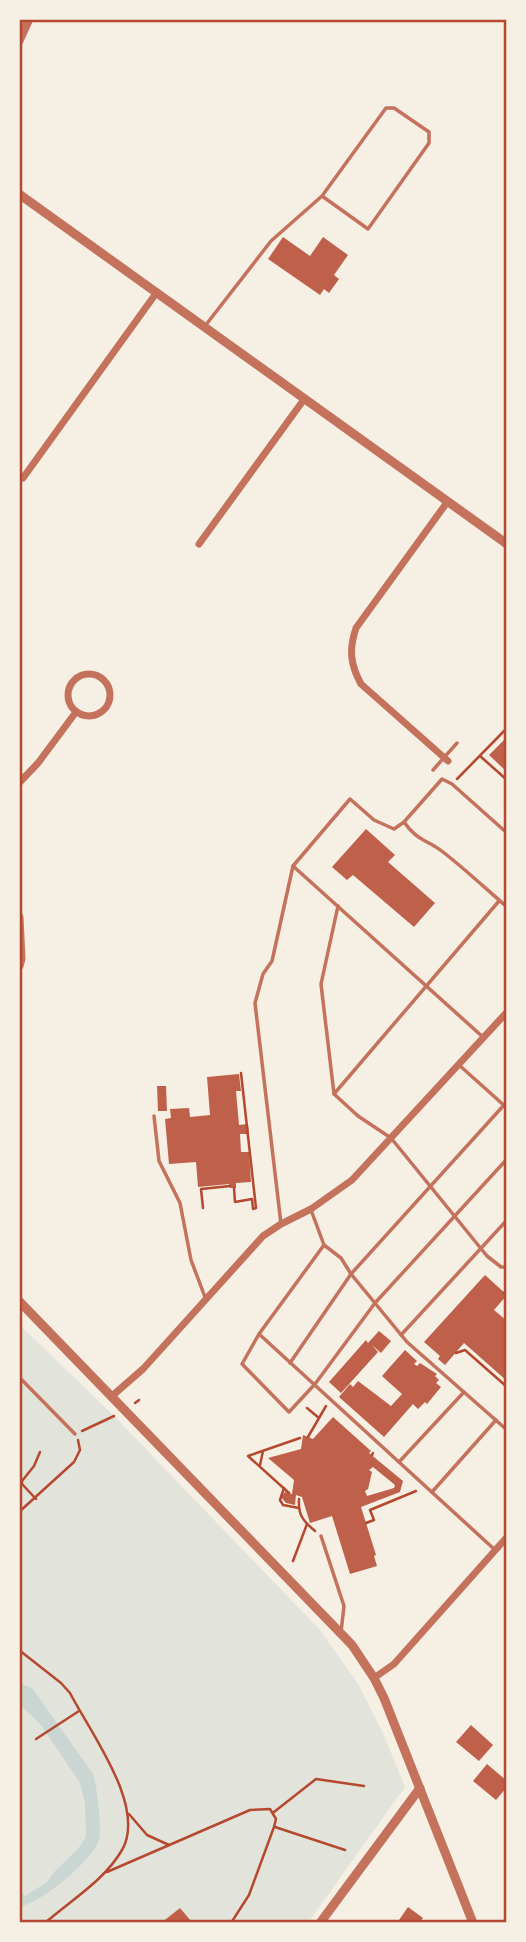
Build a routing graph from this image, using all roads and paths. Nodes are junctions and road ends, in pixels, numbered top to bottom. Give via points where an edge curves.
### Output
1 (29, 19) edge
2 (19, 41) edge
3 (19, 194) edge
4 (322, 196) junction
5 (157, 292) junction
6 (205, 326) junction
7 (304, 398) junction
8 (23, 478) dead end
9 (448, 501) junction
10 (199, 544) dead end
11 (507, 544) edge
12 (76, 712) junction
13 (507, 727) edge
14 (457, 743) dead end
15 (480, 757) junction
16 (446, 759) junction
17 (433, 770) dead end
18 (507, 780) edge
19 (19, 783) edge
20 (452, 784) junction
21 (507, 820) edge
22 (404, 822) junction
23 (501, 827) junction
24 (507, 833) edge
25 (293, 866) junction
26 (499, 901) junction
27 (338, 906) junction
28 (507, 907) edge
29 (19, 917) edge
30 (19, 966) edge
31 (426, 986) junction
32 (507, 1012) edge
33 (484, 1038) junction
34 (458, 1065) junction
35 (241, 1073) dead end
36 (334, 1094) junction
37 (505, 1106) edge
38 (154, 1116) dead end
39 (391, 1138) junction
40 (507, 1158) edge
41 (429, 1185) junction
42 (203, 1208) dead end
43 (311, 1209) junction
44 (454, 1216) junction
45 (507, 1220) edge
46 (281, 1224) junction
47 (324, 1245) junction
48 (481, 1249) junction
49 (507, 1267) edge
50 (351, 1274) junction
51 (206, 1299) junction
52 (19, 1301) edge
53 (375, 1303) junction
54 (259, 1334) junction
55 (401, 1335) junction
56 (456, 1353) dead end
57 (290, 1363) junction
58 (19, 1377) edge
59 (315, 1384) junction
60 (506, 1385) edge
61 (464, 1392) junction
62 (111, 1396) junction
63 (326, 1406) dead end
64 (307, 1408) dead end
65 (114, 1416) dead end
66 (319, 1418) junction
67 (496, 1420) junction
68 (507, 1430) edge
69 (75, 1434) junction
70 (308, 1437) dead end
71 (300, 1438) dead end
72 (263, 1451) junction
73 (40, 1452) dead end
74 (400, 1462) junction
75 (260, 1466) junction
76 (284, 1488) junction
77 (416, 1491) dead end
78 (432, 1492) junction
79 (289, 1493) dead end
80 (36, 1499) junction
81 (299, 1499) dead end
82 (299, 1508) junction
83 (19, 1512) edge
84 (366, 1523) dead end
85 (307, 1524) junction
86 (321, 1536) joint
87 (507, 1537) edge
88 (495, 1550) junction
89 (293, 1561) dead end
90 (341, 1634) junction
91 (19, 1650) edge
92 (374, 1678) junction
93 (79, 1711) junction
94 (36, 1739) dead end
95 (364, 1786) dead end
96 (420, 1788) junction
97 (274, 1812) junction
98 (129, 1814) junction
99 (274, 1827) junction
100 (169, 1845) junction
101 (345, 1850) dead end
102 (104, 1874) junction
103 (45, 1923) edge
104 (231, 1923) edge
105 (320, 1923) edge
106 (473, 1923) edge

1 - 2 street
3 - 5 street
4 - 4 lane via 386,108 394,108 429,132 429,143 368,229
4 - 6 lane via 271,242
5 - 6 street
5 - 8 street
6 - 7 street
7 - 9 street
7 - 10 street
9 - 11 street
9 - 16 street via 356,628 350,650 361,684
12 - 12 street via 90,716 103,711 110,691 102,678 83,674 72,681 68,701
12 - 19 street
13 - 15 path
14 - 16 lane
15 - 18 path
15 - 20 path
16 - 17 lane
20 - 22 lane via 442,779
20 - 23 lane
21 - 23 lane
22 - 25 lane via 394,829 384,826 350,799
22 - 26 lane
23 - 24 lane
25 - 27 lane
25 - 46 lane via 272,961 262,974 255,1003
26 - 28 lane
26 - 31 lane
27 - 31 lane
27 - 36 lane via 321,984
29 - 30 street
31 - 33 lane
31 - 36 lane
32 - 33 street
33 - 34 street
34 - 37 lane
34 - 39 street
35 - 42 path via 256,1208 252,1199 235,1202 232,1187 201,1189
36 - 39 lane
37 - 41 lane
38 - 51 lane via 159,1161 180,1203 191,1260
39 - 41 lane
39 - 43 street via 352,1180
40 - 44 lane
41 - 44 lane
41 - 50 lane
43 - 46 street
43 - 47 lane
44 - 48 lane
44 - 53 lane
45 - 48 lane
46 - 51 street via 263,1236
47 - 50 lane via 341,1258
47 - 54 lane
48 - 49 lane
48 - 55 lane
50 - 53 lane
50 - 57 lane
51 - 62 street via 143,1369
52 - 62 street
53 - 55 lane
53 - 59 lane
54 - 57 lane
54 - 59 lane via 242,1364 289,1412
55 - 61 lane
56 - 60 path via 465,1350 476,1357
57 - 59 lane
58 - 69 lane
59 - 74 lane
61 - 67 lane
61 - 74 lane
62 - 90 street
63 - 66 path
64 - 66 path
65 - 69 path
66 - 70 path
67 - 68 lane
67 - 78 lane
69 - 80 path via 79,1454
71 - 72 path
72 - 75 path
72 - 75 path via 248,1456
73 - 80 path via 22,1481
74 - 78 lane
75 - 76 path
76 - 79 path
76 - 82 path via 280,1500
77 - 84 path via 370,1510 374,1520
78 - 88 lane
80 - 83 path
81 - 82 path
82 - 85 path
85 - 86 path
85 - 89 path
86 - 90 lane via 344,1606
87 - 88 street
88 - 92 street via 394,1664
90 - 92 street
91 - 93 path via 61,1683
92 - 96 street
93 - 94 path
93 - 98 path via 117,1778
95 - 97 path via 316,1779
96 - 105 street
96 - 106 street
97 - 99 path
97 - 100 path via 250,1810
98 - 100 path via 147,1835
98 - 102 path via 123,1849
99 - 101 path
99 - 104 path via 249,1895
100 - 102 path
102 - 103 path

